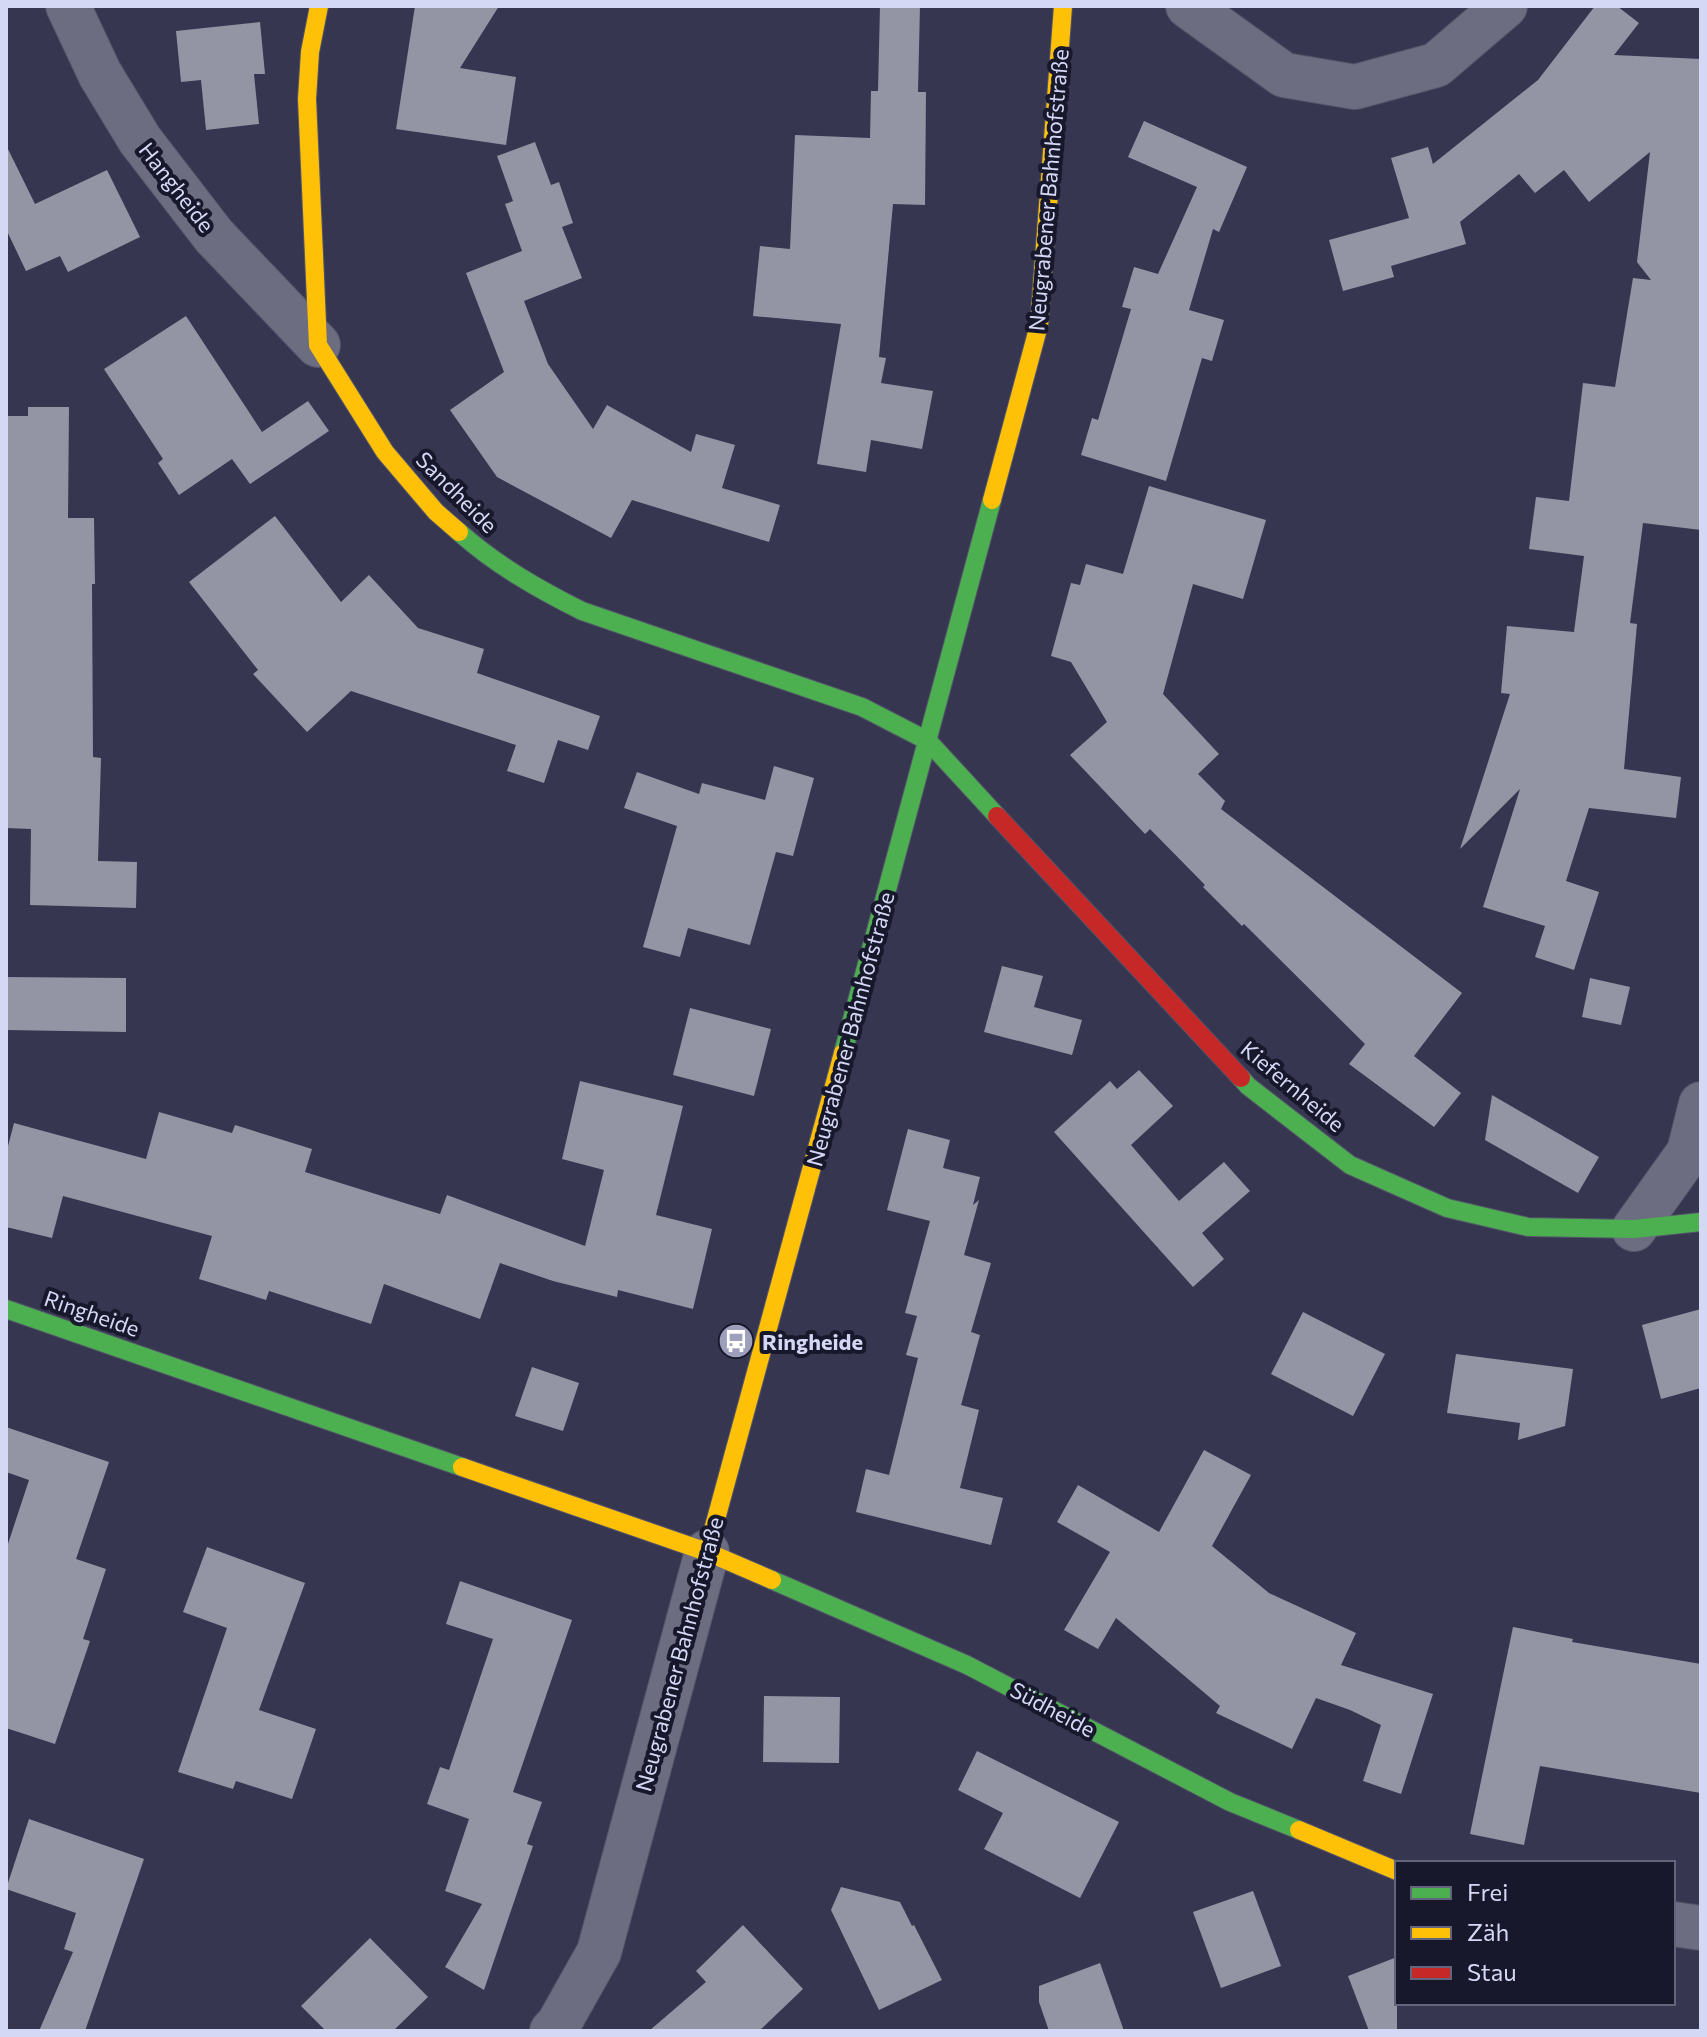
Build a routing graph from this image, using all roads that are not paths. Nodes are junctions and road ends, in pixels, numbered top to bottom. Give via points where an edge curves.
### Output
1 (68, 6) edge
2 (319, 6) edge
3 (1063, 6) edge
4 (1188, 6) edge
5 (1505, 6) edge
6 (318, 345) junction
7 (928, 741) junction
8 (1701, 1104) edge
9 (1701, 1222) edge
10 (1634, 1229) junction
11 (6, 1309) edge
12 (707, 1552) junction
13 (1395, 1870) edge
14 (1675, 1924) edge
15 (1701, 1928) edge
16 (552, 2031) edge

1 - 6 street, Hangheide via 140,140 214,236
2 - 6 street, Sandheide via 307,99
3 - 7 street, Neugrabener Bahnhofstraße via 1039,325
4 - 5 street via 1284,75 1355,87 1436,65
6 - 7 street, Sandheide via 411,484 436,512 507,570 582,611 862,707
7 - 10 street, Kiefernheide via 1248,1086 1350,1165 1447,1208 1528,1227
7 - 12 street, Neugrabener Bahnhofstraße
8 - 10 street via 1689,1152
9 - 10 street, Kiefernheide
11 - 12 street, Ringheide
12 - 13 street, Südheide via 967,1665 1230,1802
12 - 16 street, Neugrabener Bahnhofstraße via 599,1952
14 - 15 street

